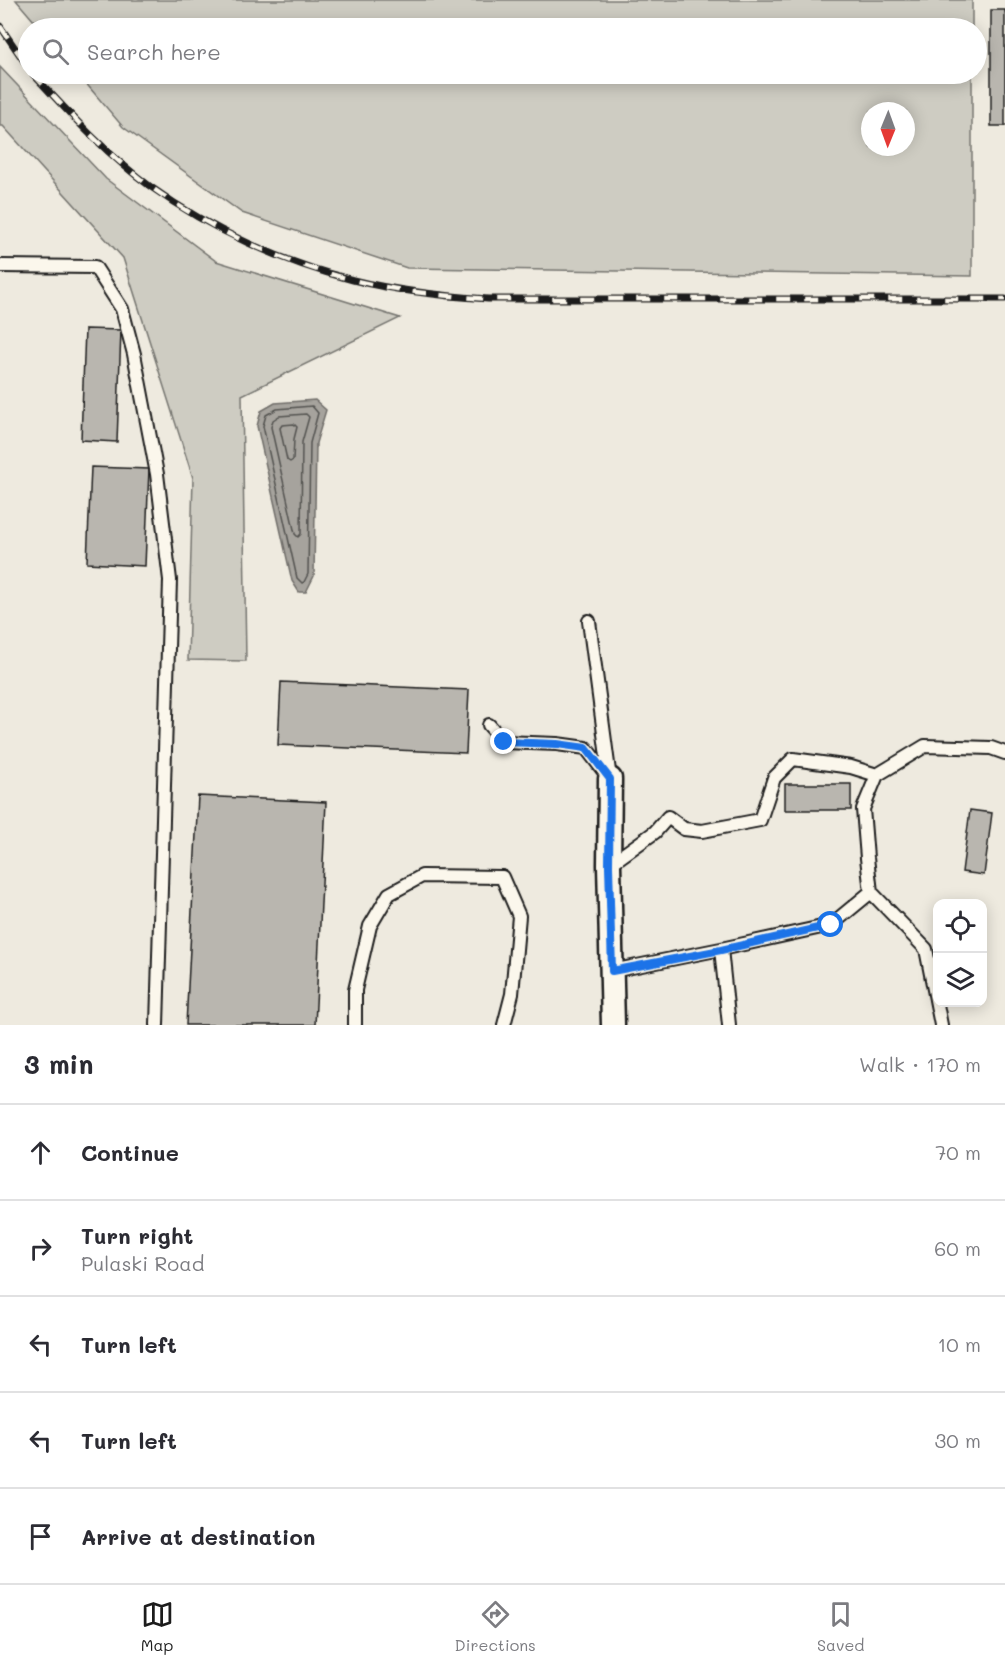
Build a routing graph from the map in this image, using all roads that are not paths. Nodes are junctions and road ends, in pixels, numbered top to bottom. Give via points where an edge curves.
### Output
1 (0, 266) edge
2 (589, 621) dead end
3 (489, 725) dead end
4 (1005, 753) edge
5 (876, 775) junction
6 (610, 779) junction
7 (609, 866) junction
8 (871, 892) junction
9 (721, 950) junction
10 (612, 971) junction
11 (157, 1025) edge
12 (355, 1025) edge
13 (504, 1025) edge
14 (613, 1025) edge
15 (729, 1025) edge
16 (941, 1025) edge

1 - 11 lane via 95,267 122,309 134,354 157,474 170,580
2 - 6 lane
3 - 6 lane via 504,742 586,748
4 - 5 lane via 991,748 925,746
5 - 7 lane via 851,766 793,759 774,778 760,820 702,831 684,829 668,817 655,832
5 - 8 lane via 863,809
6 - 7 street
7 - 10 street
8 - 9 lane via 831,925
8 - 16 lane via 926,949
9 - 10 lane
9 - 15 lane
10 - 14 street
12 - 13 lane via 355,990 370,926 389,894 422,876 502,877 519,916 512,994

